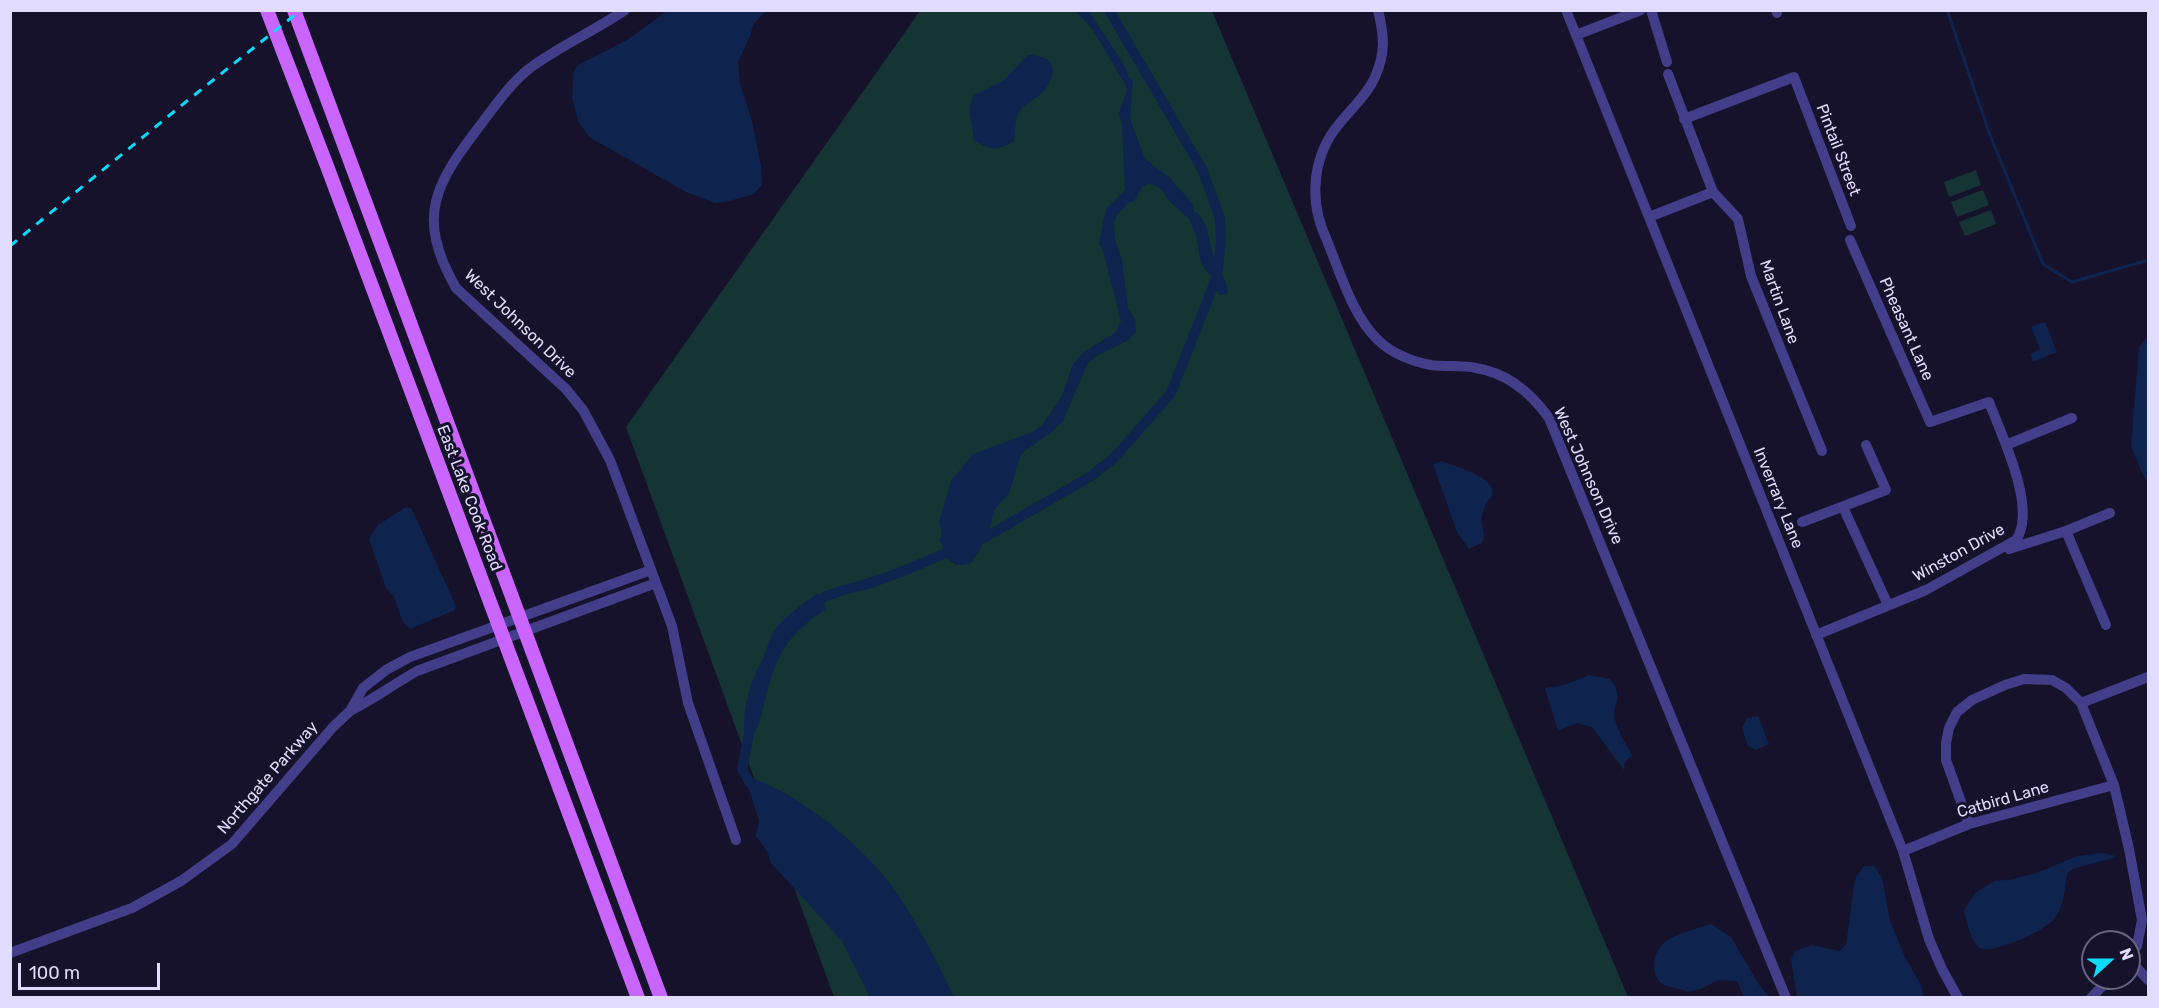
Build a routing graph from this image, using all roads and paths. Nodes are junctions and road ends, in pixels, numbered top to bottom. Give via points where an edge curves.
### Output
1 (267, 10) edge
2 (294, 10) edge
3 (625, 10) edge
4 (1378, 10) edge
5 (1566, 10) edge
6 (1641, 10) edge
7 (1651, 10) edge
8 (1576, 35) junction
9 (1666, 62) dead end
10 (1668, 74) dead end
11 (1684, 118) junction
12 (1713, 192) junction
13 (1649, 217) junction
14 (1851, 226) dead end
15 (1850, 240) dead end
16 (1989, 402) joint
17 (2072, 418) dead end
18 (1866, 445) dead end
19 (2006, 445) junction
20 (1822, 451) dead end
21 (1843, 507) junction
22 (2110, 513) dead end
23 (1802, 522) dead end
24 (2066, 531) junction
25 (1988, 555) junction
26 (651, 570) junction
27 (656, 583) junction
28 (1888, 605) junction
29 (520, 616) junction
30 (499, 624) junction
31 (2106, 625) dead end
32 (525, 632) junction
33 (1816, 634) junction
34 (505, 639) junction
35 (2148, 677) edge
36 (2081, 703) junction
37 (350, 711) junction
38 (2114, 785) junction
39 (1969, 824) junction
40 (736, 840) dead end
41 (1903, 851) junction
42 (2145, 919) edge
43 (10, 953) edge
44 (638, 998) edge
45 (661, 998) edge
46 (1786, 998) edge
47 (1958, 998) edge

1 - 30 main road, East Lake Cook Road
2 - 29 main road, East Lake Cook Road
3 - 26 street, West Johnson Drive via 552,53 513,82 444,178 436,198 434,224 437,247 456,288 566,389 583,410 610,460
4 - 46 street, West Johnson Drive via 1384,37 1376,75 1337,126 1320,157 1314,197 1325,235 1357,312 1379,341 1402,356 1430,365 1490,371 1517,384 1549,418
5 - 8 street, Inverrary Lane
6 - 8 street
7 - 9 street
8 - 13 street, Inverrary Lane
10 - 11 street, Martin Lane
11 - 12 street, Martin Lane
11 - 14 street, Pintail Street via 1794,77
12 - 13 street
12 - 20 street, Martin Lane via 1738,219 1752,276
13 - 33 street, Inverrary Lane
15 - 16 street, Pheasant Lane via 1930,422
16 - 19 street, Winston Drive
17 - 19 street
18 - 21 street via 1886,490
19 - 25 street, Winston Drive via 2016,472 2023,520 2021,533 2016,540
21 - 23 street
21 - 28 street
22 - 24 street
24 - 25 street
24 - 31 street
25 - 28 street, Winston Drive via 1926,590
26 - 27 street, West Johnson Drive
26 - 29 street, Northgate Parkway
27 - 32 street, Northgate Parkway
27 - 40 street, West Johnson Drive via 672,626 688,703
28 - 33 street, Winston Drive
29 - 30 street, Northgate Parkway
29 - 32 main road, East Lake Cook Road
30 - 34 main road, East Lake Cook Road
30 - 37 street, Northgate Parkway via 386,670 363,688
32 - 34 street, Northgate Parkway
32 - 45 main road, East Lake Cook Road
33 - 41 street, Inverrary Lane
34 - 37 street, Northgate Parkway via 417,671
34 - 44 main road, East Lake Cook Road
35 - 36 street
36 - 38 street
36 - 39 street via 2066,687 2052,680 2024,679 1972,700 1957,712 1949,728 1946,760
37 - 43 street, Northgate Parkway via 232,844 181,881 132,908
38 - 39 street, Catbird Lane
38 - 42 street
39 - 41 street, Catbird Lane
41 - 47 street, Inverrary Lane via 1929,939

